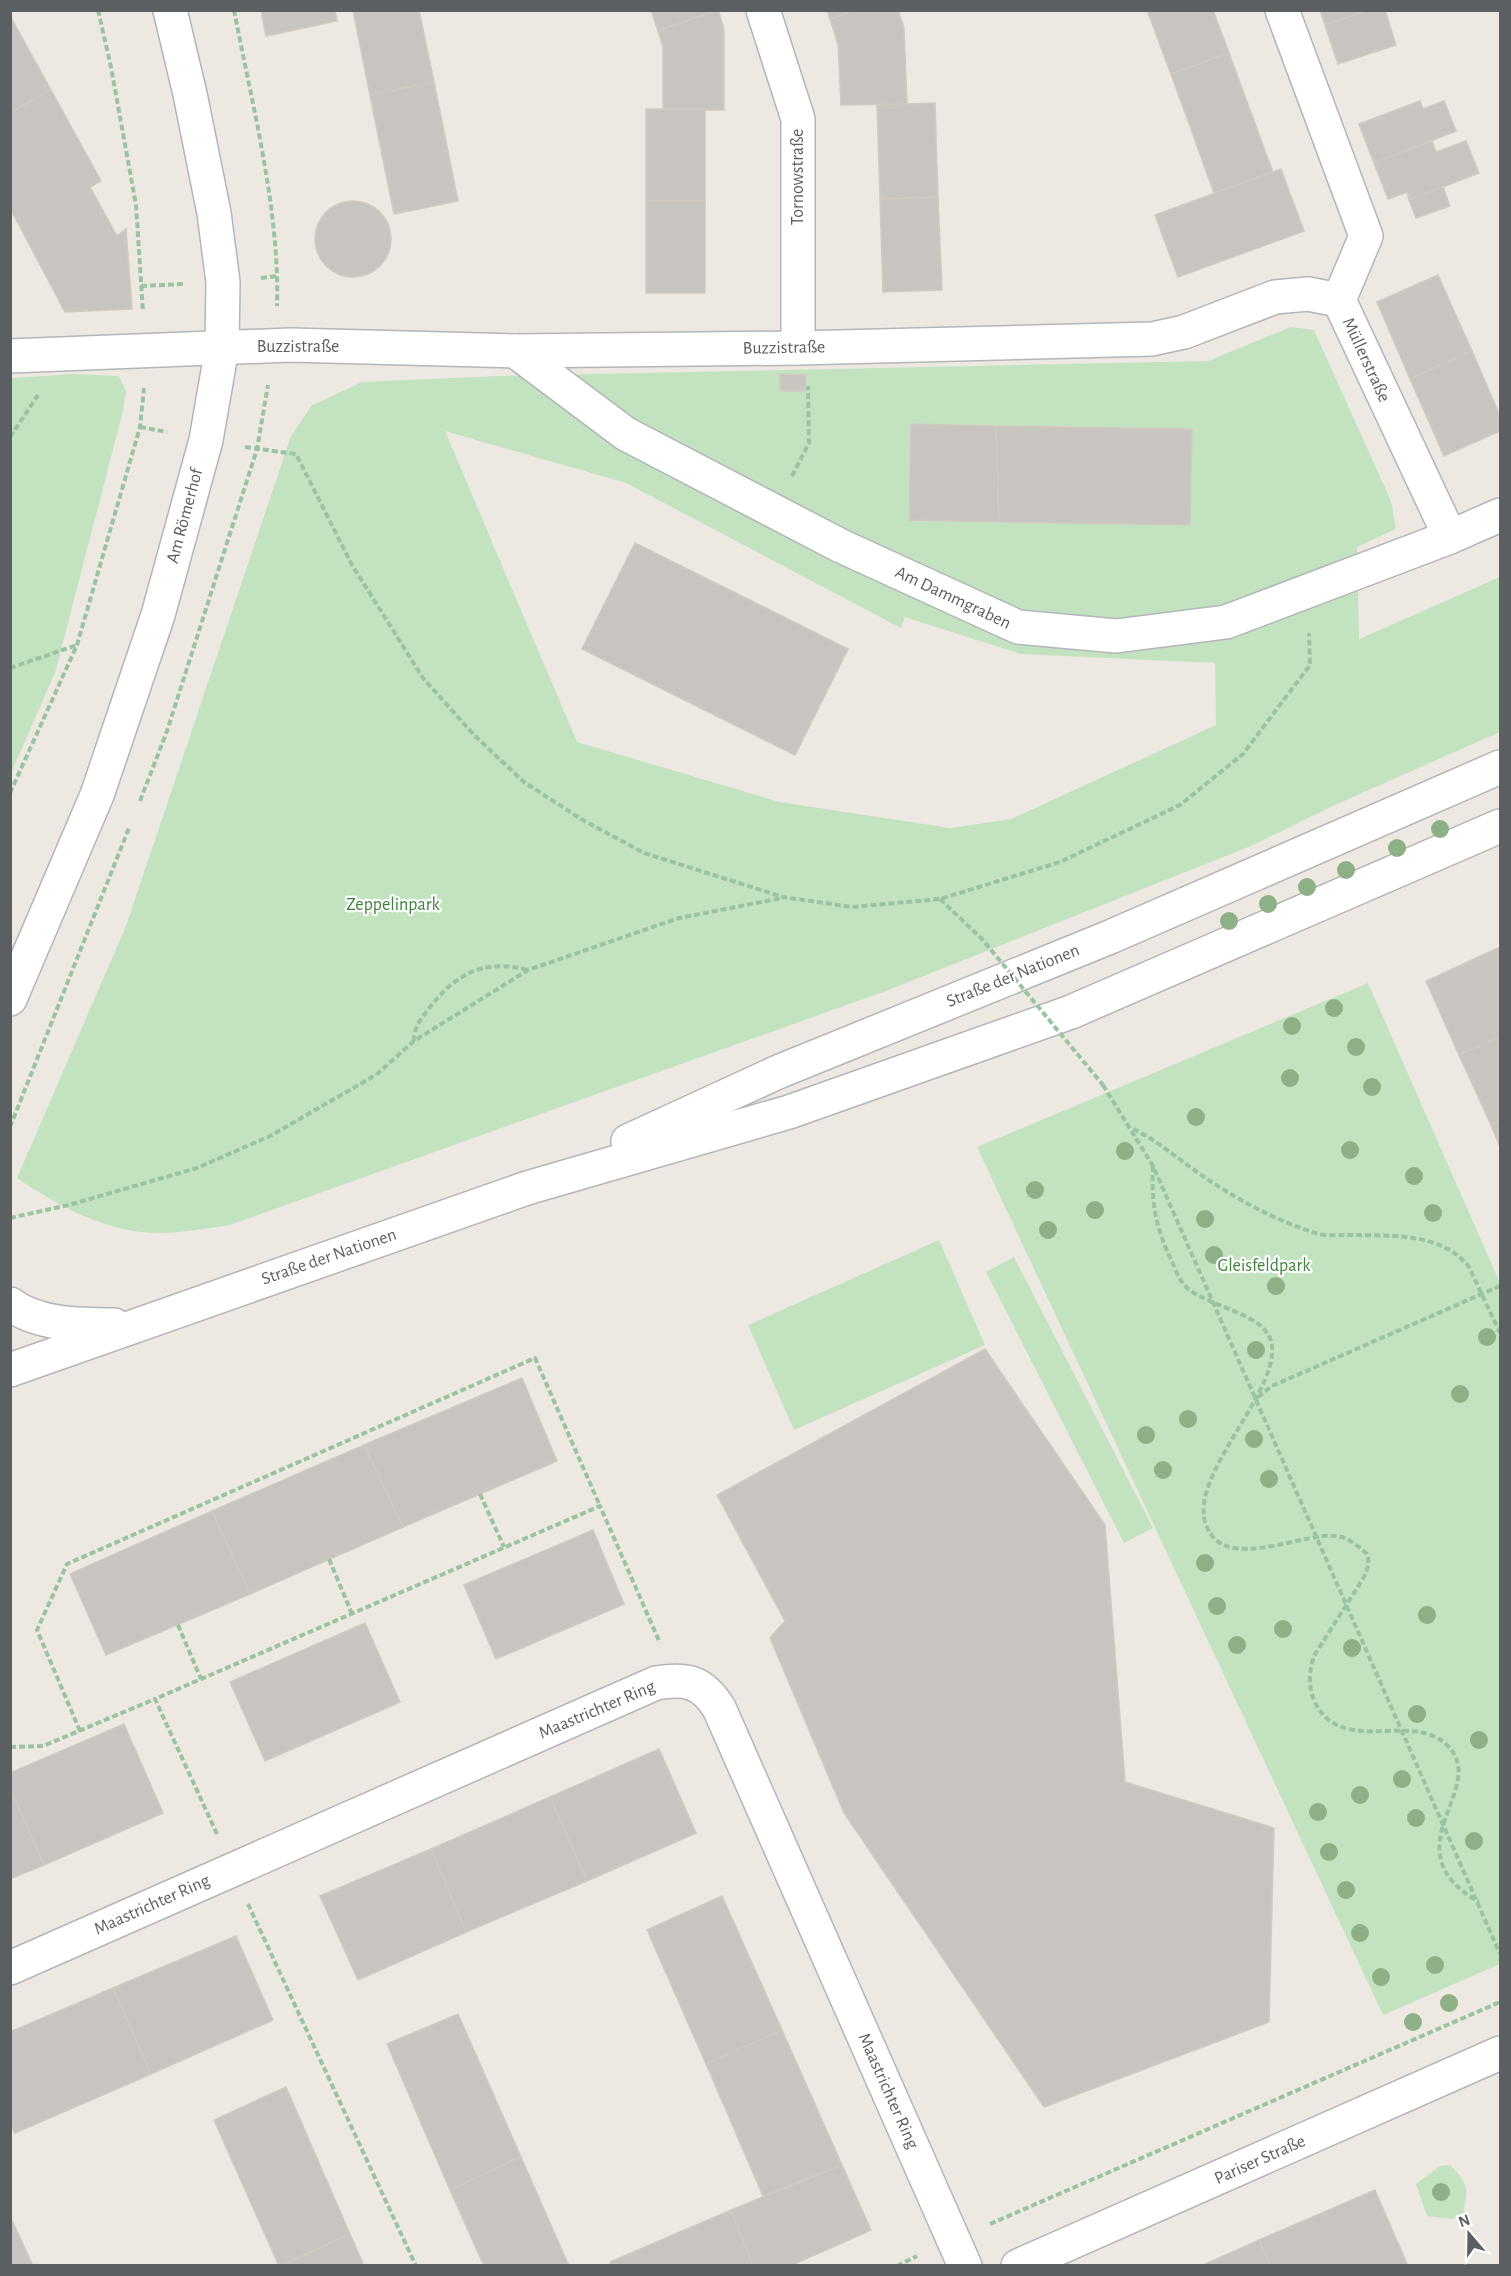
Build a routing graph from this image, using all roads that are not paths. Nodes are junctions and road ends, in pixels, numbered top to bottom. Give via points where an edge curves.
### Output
1 (170, 10) edge
2 (764, 10) edge
3 (1282, 10) edge
4 (1339, 300) junction
5 (222, 348) junction
6 (803, 348) junction
7 (515, 351) junction
8 (10, 356) edge
9 (1500, 515) edge
10 (1450, 537) junction
11 (1500, 767) edge
12 (1500, 826) edge
13 (10, 999) edge
14 (527, 1188) junction
15 (10, 1304) edge
16 (131, 1325) junction
17 (10, 1370) edge
18 (10, 1968) edge
19 (1500, 2053) edge
20 (959, 2253) edge
21 (1018, 2265) edge

1 - 5 street, Am Römerhof via 214,213 222,282
2 - 6 street, Tornowstraße via 798,119
3 - 4 street, Müllerstraße via 1366,236
4 - 6 street, Buzzistraße via 1308,294 1275,297 1184,332 1152,339
4 - 10 street, Müllerstraße
5 - 7 street, Buzzistraße via 290,345
5 - 8 street, Buzzistraße
5 - 13 street, Am Römerhof via 206,440 158,615 97,795
6 - 7 street, Buzzistraße
7 - 10 street, Am Dammgraben via 626,434 841,546 1018,627 1116,636 1226,622
9 - 10 street, Am Dammgraben
11 - 14 street, Straße der Nationen via 1110,937 778,1072
12 - 14 street, Straße der Nationen via 1071,1012 789,1112
14 - 16 street, Straße der Nationen
15 - 16 street, Straße der Nationen via 75,1325
16 - 17 street, Straße der Nationen
18 - 20 street, Maastrichter Ring via 656,1683 676,1679 695,1684 709,1693 719,1708
19 - 21 street, Pariser Straße

